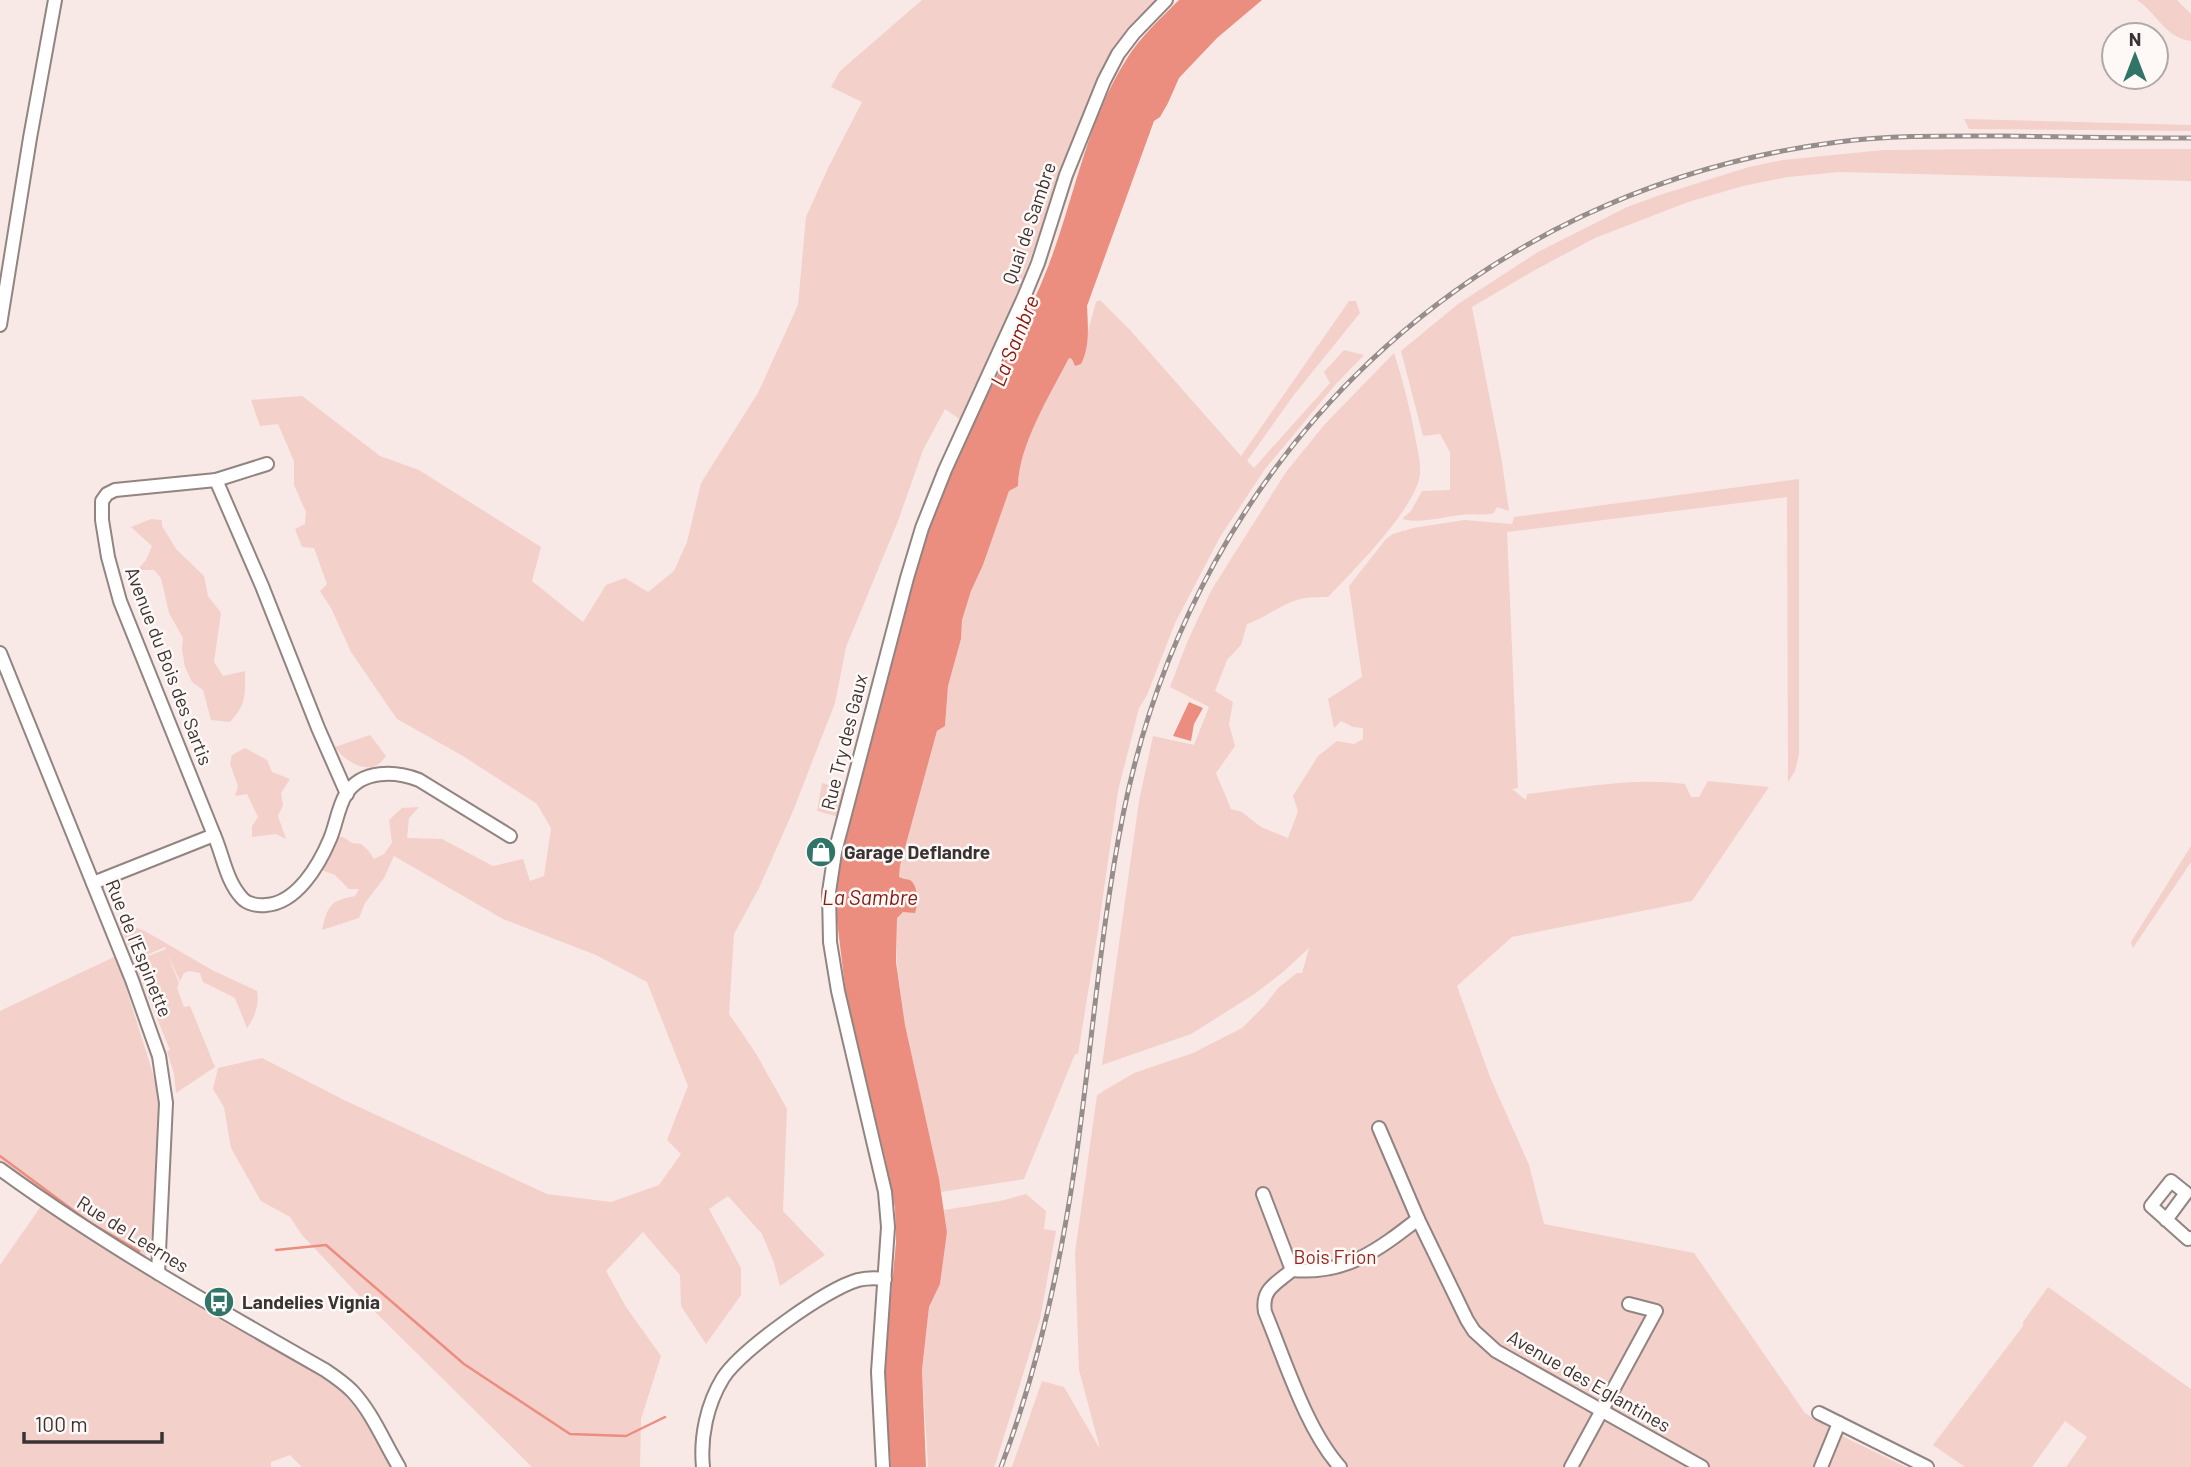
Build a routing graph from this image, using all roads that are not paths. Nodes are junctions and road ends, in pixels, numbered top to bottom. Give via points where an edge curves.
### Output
1 (55, 0) edge
2 (1166, 0) edge
3 (0, 325) edge
4 (267, 464) dead end
5 (945, 470) joint
6 (216, 480) junction
7 (0, 653) edge
8 (346, 794) junction
9 (214, 835) junction
10 (510, 836) dead end
11 (93, 883) junction
12 (1379, 1128) dead end
13 (0, 1169) edge
14 (1263, 1194) dead end
15 (1418, 1219) junction
16 (2166, 1220) junction
17 (2191, 1238) edge
18 (1292, 1270) junction
19 (158, 1273) junction
20 (885, 1279) junction
21 (1629, 1304) dead end
22 (1602, 1411) junction
23 (1819, 1413) dead end
24 (1839, 1423) junction
25 (399, 1467) edge
26 (703, 1467) edge
27 (883, 1467) edge
28 (1340, 1467) edge
29 (1571, 1467) edge
30 (1702, 1467) edge
31 (1821, 1467) edge
32 (1927, 1467) edge

1 - 3 street
2 - 5 street, Quai de Sambre via 1134,33 1104,81 1029,286
4 - 6 street, Avenue du Bois des Sartis
5 - 20 street, Rue Try des Gaux via 900,605 835,852 829,892 838,990 885,1192
6 - 8 street
6 - 9 street, Avenue du Bois des Sartis via 114,490 102,501 103,531 120,601
7 - 11 street, Rue de l'Espinette
8 - 9 street, Avenue du Bois des Sartis via 317,863 282,902 258,906 243,900 233,887
8 - 10 street via 364,779 385,772 406,775
9 - 11 street
11 - 19 street, Rue de l'Espinette via 151,1031 163,1075 165,1147
12 - 15 street, Avenue des Eglantines
13 - 19 street, Rue de Leernes
14 - 18 street
15 - 18 street via 1355,1262 1326,1270
15 - 22 street, Avenue des Eglantines via 1467,1320 1484,1342
16 - 16 street via 2151,1206 2171,1181 2186,1193
16 - 17 street
18 - 28 street via 1266,1292 1265,1312 1308,1416
19 - 25 street, Rue de Leernes via 342,1382 371,1418
20 - 26 street via 857,1280 833,1292 745,1352 724,1377 711,1403 702,1440
20 - 27 street, Rue Try des Gaux via 878,1372
21 - 22 street via 1656,1311
22 - 29 street
22 - 30 street, Avenue des Eglantines
23 - 24 street
24 - 31 street
24 - 32 street

